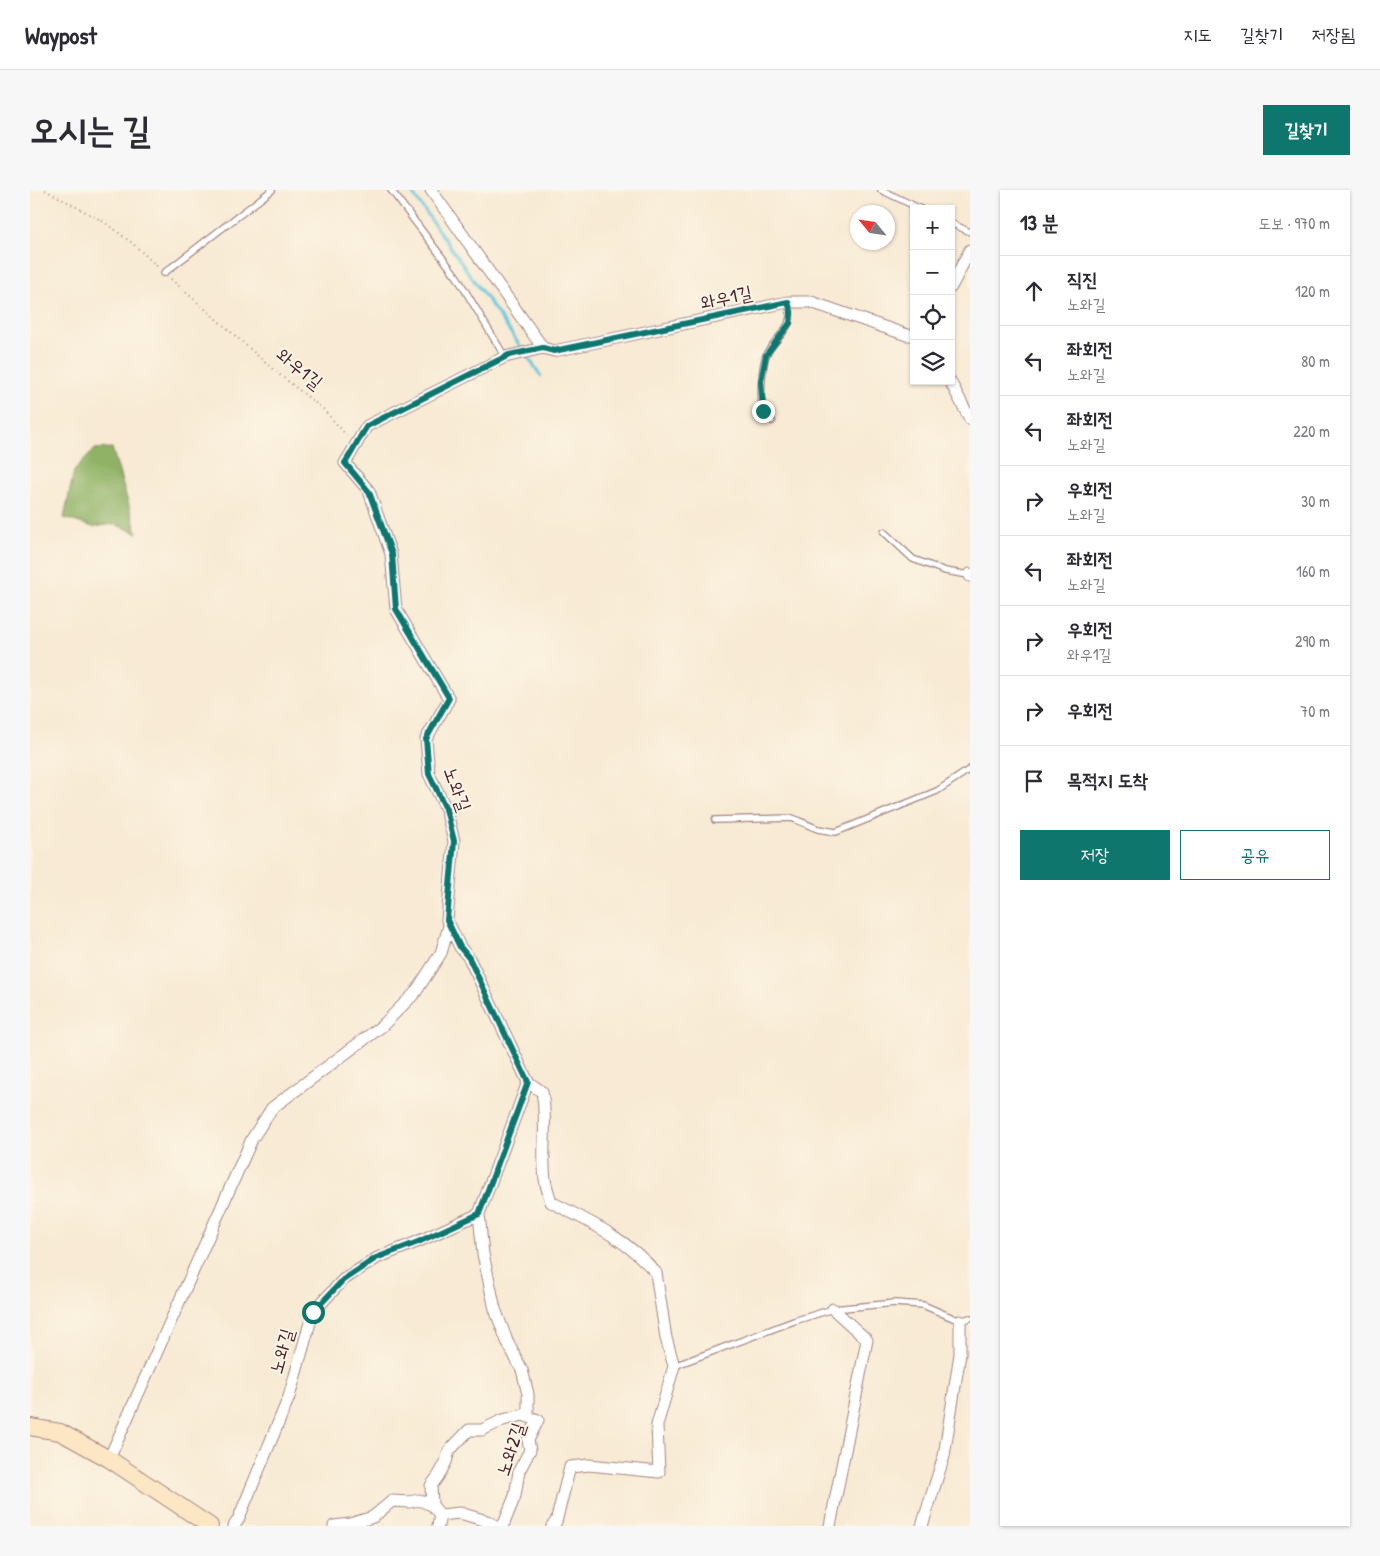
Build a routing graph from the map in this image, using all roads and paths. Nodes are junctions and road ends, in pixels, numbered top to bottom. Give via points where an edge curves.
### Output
1 (45, 190) edge
2 (272, 190) edge
3 (391, 190) edge
4 (430, 190) edge
5 (881, 190) edge
6 (913, 205) edge
7 (955, 225) edge
8 (970, 232) edge
9 (970, 250) edge
10 (164, 273) junction
11 (955, 279) edge
12 (788, 302) junction
13 (910, 335) edge
14 (538, 349) junction
15 (507, 356) junction
16 (952, 385) edge
17 (772, 420) dead end
18 (970, 420) edge
19 (356, 447) junction
20 (884, 532) dead end
21 (970, 575) edge
22 (970, 769) edge
23 (715, 820) dead end
24 (450, 926) junction
25 (528, 1082) junction
26 (479, 1214) junction
27 (833, 1309) junction
28 (965, 1320) edge
29 (674, 1366) junction
30 (528, 1417) junction
31 (30, 1427) edge
32 (108, 1459) junction
33 (432, 1505) junction
34 (439, 1521) edge
35 (210, 1526) edge
36 (234, 1526) edge
37 (334, 1526) edge
38 (494, 1526) edge
39 (500, 1526) edge
40 (552, 1526) edge
41 (830, 1526) edge
42 (922, 1526) edge

1 - 10 path, 와우1길 via 104,222
2 - 10 lane
3 - 15 lane via 457,277
4 - 14 street
5 - 6 lane
7 - 8 lane
9 - 11 street
10 - 19 path, 와우1길 via 323,409
12 - 13 street, 와우1길 via 811,302
12 - 14 street, 와우1길 via 554,351
12 - 17 lane via 790,323 766,355 761,381 763,411
14 - 15 street, 와우1길
15 - 19 street, 와우1길 via 367,426
16 - 18 street
19 - 24 street, 노와길 via 345,463 369,492 392,554 396,609 449,698 426,739 429,774 446,809 454,841 447,920
20 - 21 lane via 913,559 945,571
22 - 23 lane via 936,790 836,832 818,829 792,818
24 - 25 street, 노와길 via 469,958
24 - 32 street via 440,953 416,993 382,1026 272,1108 252,1139
25 - 26 street
25 - 29 street, 노와길 via 542,1092 545,1107 545,1180 552,1202 615,1236 656,1273 666,1338
26 - 30 street via 483,1254 495,1309 522,1370 528,1394
26 - 36 street, 노와길 via 376,1258 343,1280 313,1312 288,1397
27 - 28 lane via 895,1303 923,1305
27 - 29 lane
27 - 41 street via 867,1340
28 - 42 street via 944,1456
29 - 40 street via 657,1425 659,1472 589,1465 570,1467 556,1522
30 - 33 street, 노와2길 via 523,1415 482,1430 469,1430 449,1451 431,1486
30 - 39 street, 노와2길 via 538,1420 528,1440 530,1450 519,1470 515,1496
31 - 32 street via 60,1432
32 - 35 street
33 - 34 street
33 - 37 street via 419,1500 392,1501 373,1517
34 - 38 street via 460,1513

